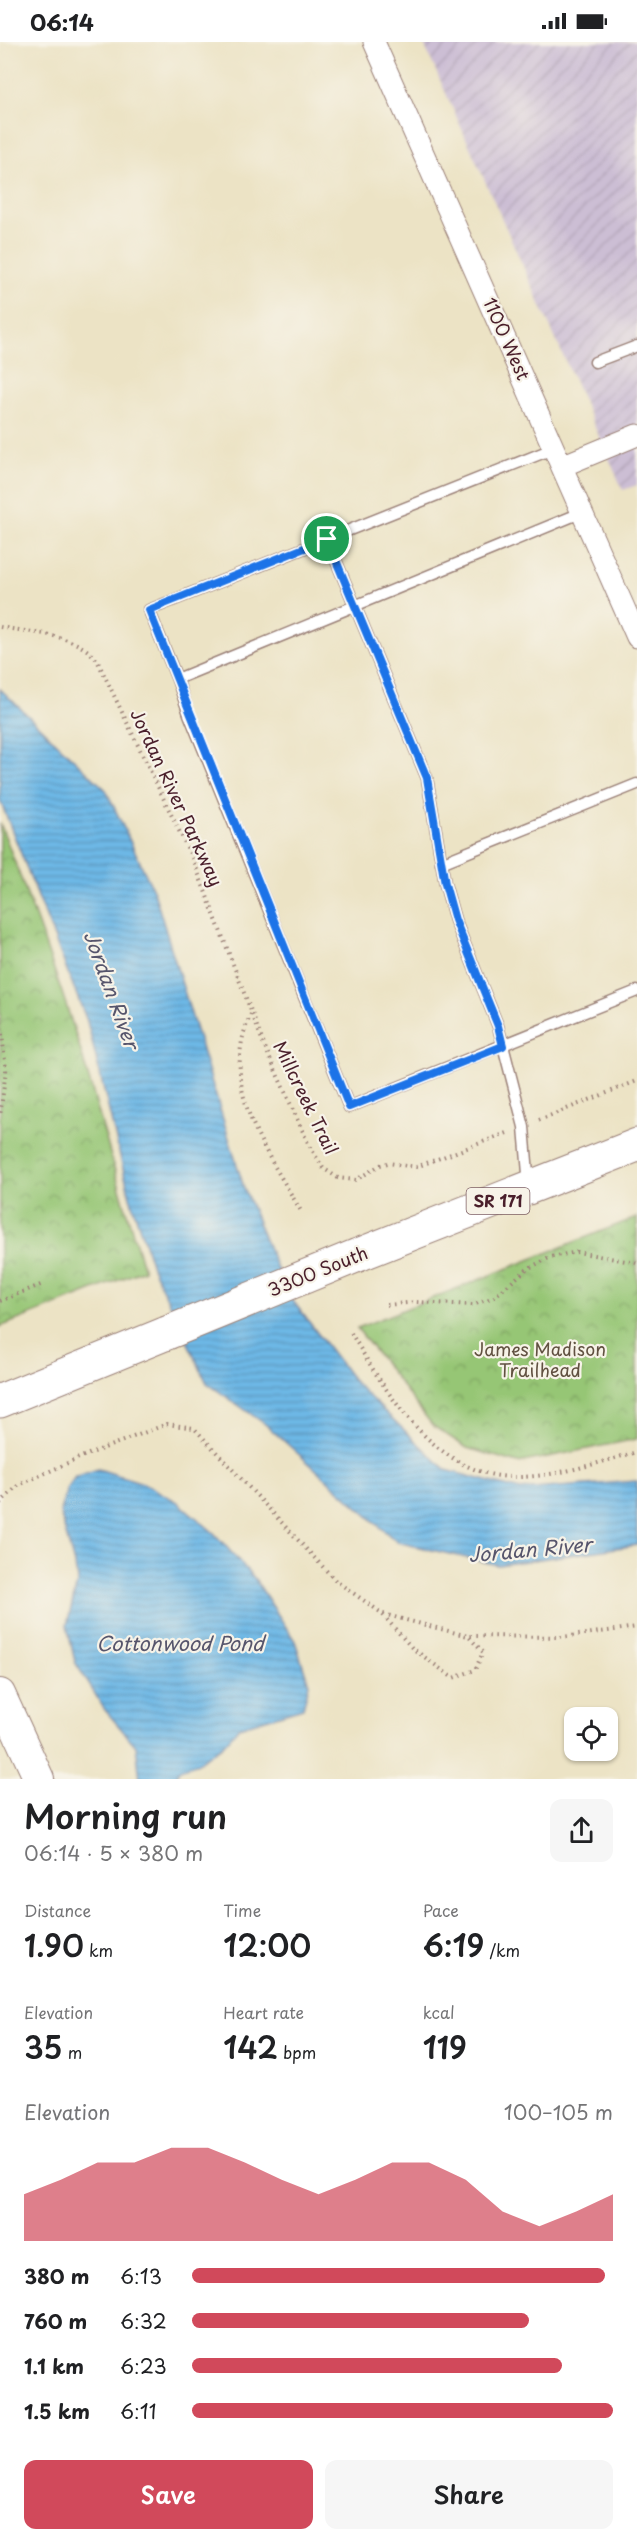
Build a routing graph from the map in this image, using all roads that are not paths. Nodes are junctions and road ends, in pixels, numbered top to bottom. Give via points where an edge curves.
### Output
1 (375, 42) edge
2 (637, 346) edge
3 (595, 362) dead end
4 (637, 435) edge
5 (558, 457) junction
6 (583, 512) junction
7 (327, 539) junction
8 (355, 606) junction
9 (637, 637) edge
10 (177, 679) junction
11 (637, 784) edge
12 (441, 862) junction
13 (637, 991) edge
14 (503, 1046) junction
15 (637, 1145) edge
16 (530, 1188) junction
17 (4, 1397) edge
18 (0, 1694) edge
19 (39, 1779) edge

1 - 5 street, 1100 West
2 - 3 lane
4 - 5 street
5 - 6 street, 1100 West
5 - 7 lane
6 - 8 lane
6 - 9 street, 1100 West
7 - 8 lane
7 - 10 lane via 149,610
8 - 10 lane
8 - 12 lane via 427,778
10 - 14 lane via 349,1107
11 - 12 lane
12 - 14 lane via 455,920
13 - 14 lane
14 - 16 lane via 524,1127
15 - 16 main road, 3300 South / SR 171
16 - 17 main road, 3300 South / SR 171, bridge
18 - 19 street

